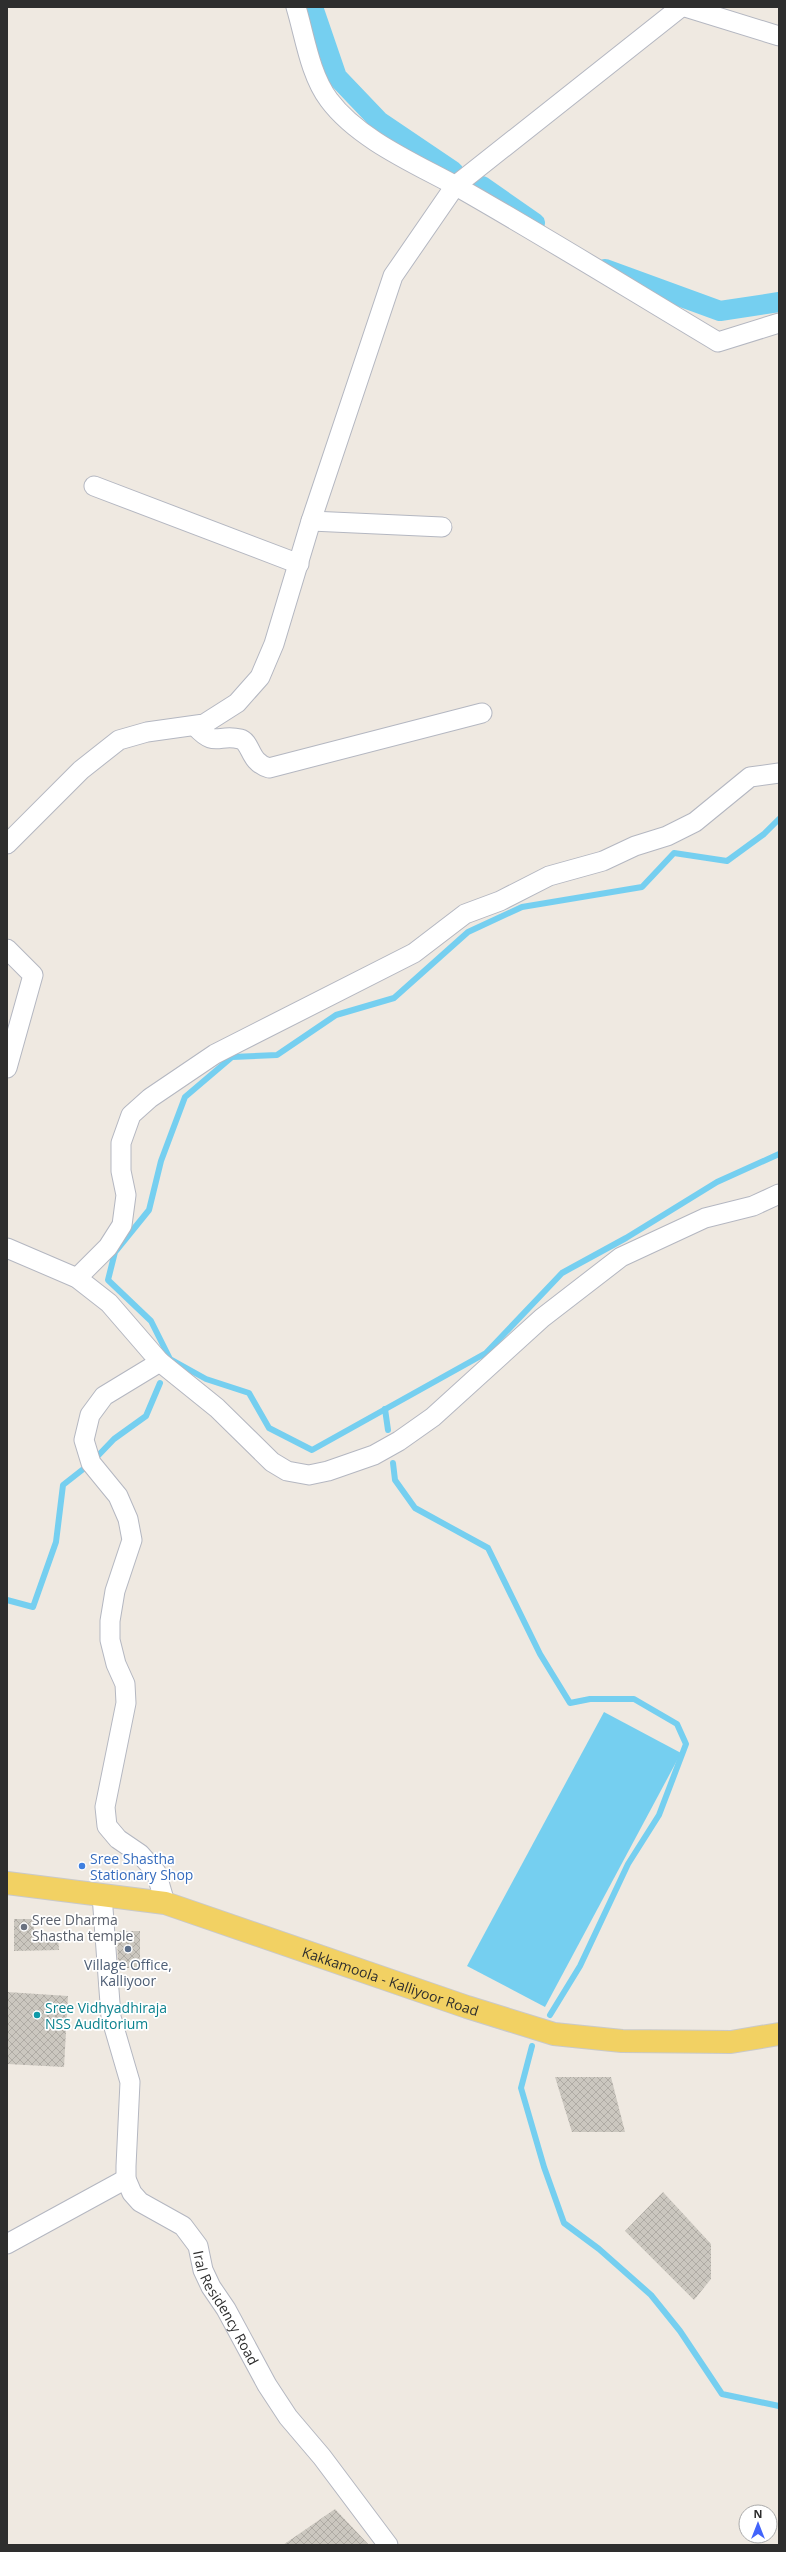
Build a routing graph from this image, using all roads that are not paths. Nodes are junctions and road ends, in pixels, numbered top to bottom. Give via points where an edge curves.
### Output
1 (296, 7) edge
2 (681, 7) edge
3 (685, 7) edge
4 (779, 36) edge
5 (455, 186) junction
6 (779, 323) edge
7 (94, 486) dead end
8 (311, 521) junction
9 (442, 527) dead end
10 (299, 564) junction
11 (482, 713) dead end
12 (195, 726) junction
13 (779, 774) edge
14 (7, 844) edge
15 (7, 949) edge
16 (7, 1068) edge
17 (779, 1194) edge
18 (7, 1248) edge
19 (77, 1278) junction
20 (160, 1362) junction
21 (7, 1883) edge
22 (102, 1895) junction
23 (165, 1903) junction
24 (779, 2034) edge
25 (126, 2179) junction
26 (7, 2244) edge
27 (388, 2545) edge

1 - 5 street via 317,80 329,100 352,124 400,156
2 - 5 street
3 - 4 street
5 - 6 street via 718,342
5 - 8 street via 393,276
7 - 10 street
8 - 9 street
8 - 10 street
10 - 12 street via 274,644 260,677 237,703 204,724
11 - 12 street via 269,768 259,766 247,743 241,739 215,740 208,738
12 - 14 street via 147,732 119,740 81,770
13 - 19 street via 750,777 695,822 667,836 635,846 603,861 549,876 500,901 466,914 414,953 215,1054 150,1098 131,1115 121,1143 121,1171 126,1195 122,1225 108,1247
15 - 16 street via 33,974
17 - 20 street via 753,1206 705,1218 621,1258 542,1318 433,1417 374,1455 328,1471 309,1475 287,1471 272,1462 217,1408
18 - 19 street
19 - 20 street via 109,1303
20 - 23 street via 104,1396 90,1415 84,1440 91,1463 118,1496 128,1519 132,1540 115,1591 110,1621 110,1640 116,1664 125,1684 126,1703 105,1807 107,1826 118,1839 140,1854 156,1872
21 - 22 main road, Kakkamoola - Kalliyoor Road
22 - 23 main road, Kakkamoola - Kalliyoor Road
22 - 25 street, Iral Residency Road via 112,2017 130,2082
23 - 24 main road, Kakkamoola - Kalliyoor Road via 467,2007 554,2034 622,2041 731,2042
25 - 26 street
25 - 27 street, Iral Residency Road via 132,2193 140,2202 183,2226 198,2246 203,2270 211,2287 226,2309 267,2385 288,2417 322,2457

